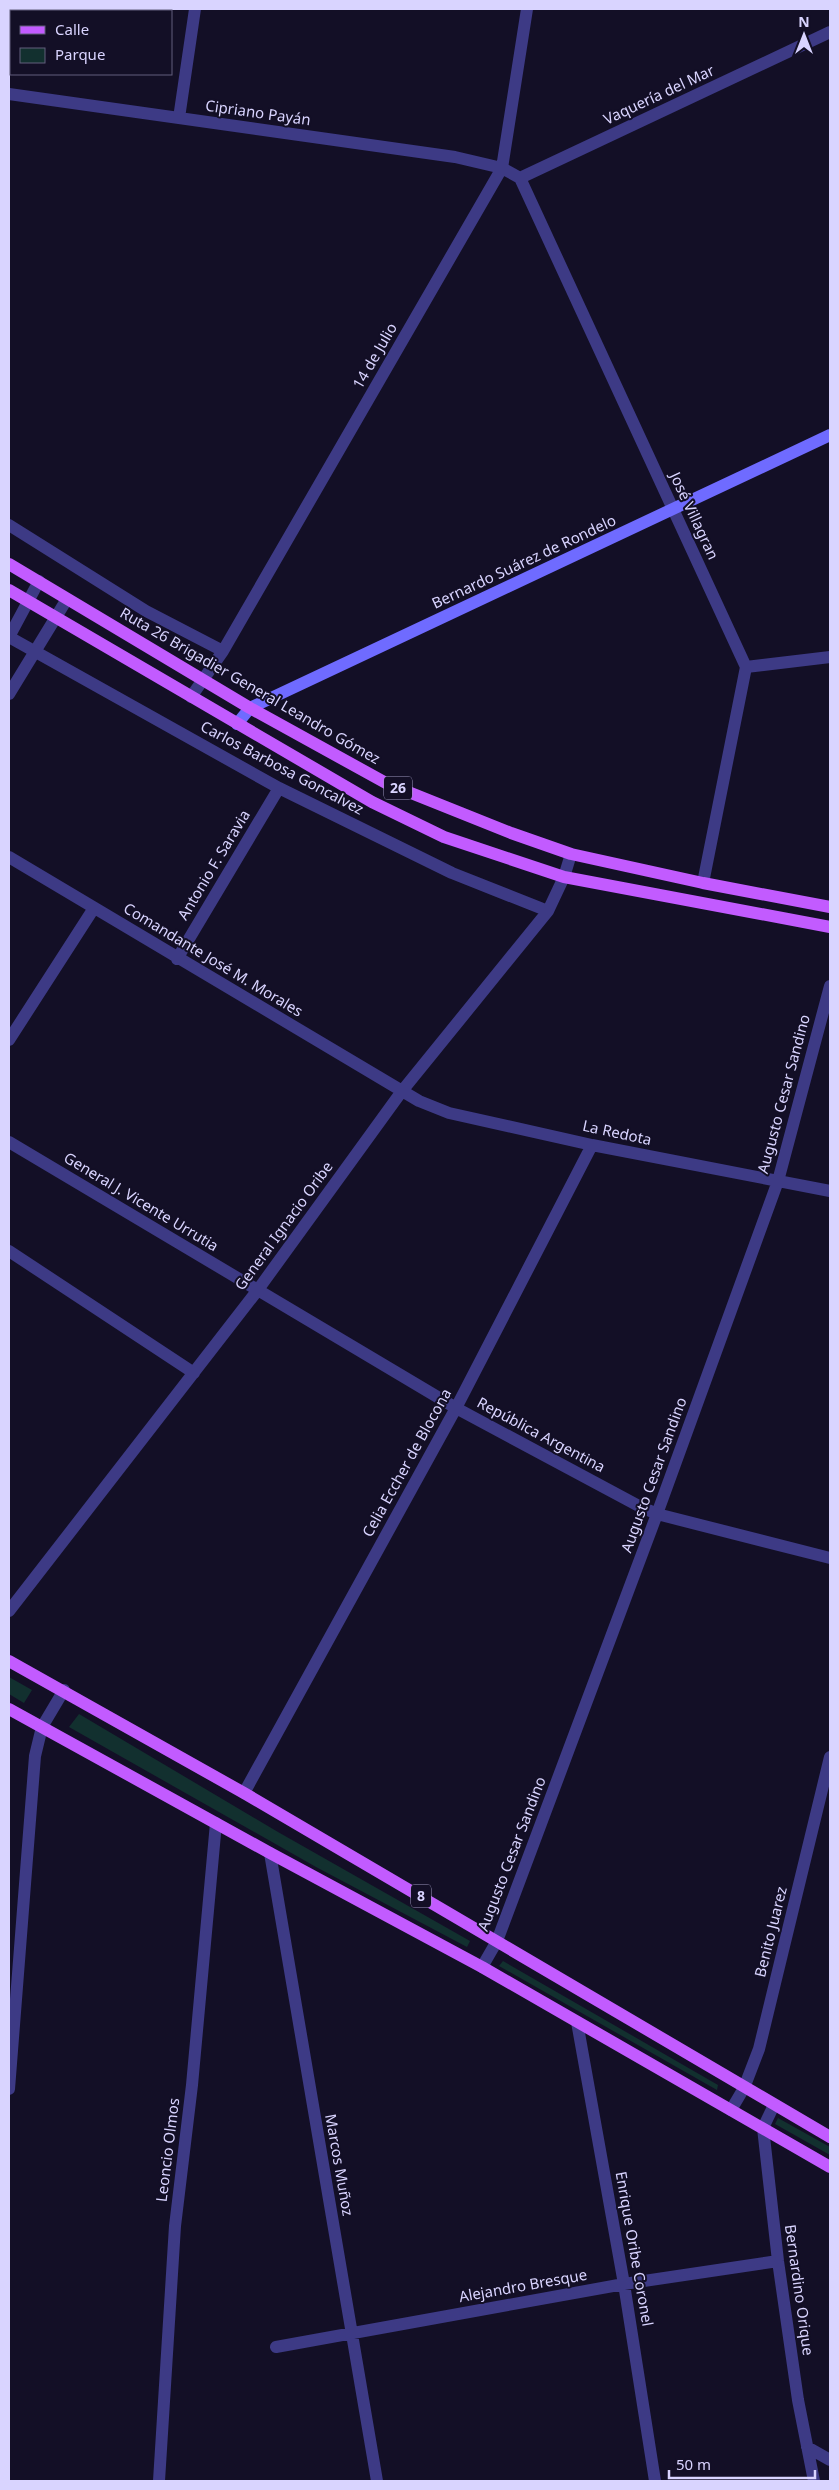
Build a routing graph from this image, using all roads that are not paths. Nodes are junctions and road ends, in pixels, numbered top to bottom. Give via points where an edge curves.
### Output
1 (195, 9) edge
2 (527, 9) edge
3 (830, 32) edge
4 (9, 94) edge
5 (179, 118) junction
6 (502, 168) junction
7 (520, 178) junction
8 (830, 435) edge
9 (673, 510) junction
10 (9, 525) edge
11 (9, 564) edge
12 (39, 582) junction
13 (9, 590) edge
14 (68, 599) junction
15 (27, 601) junction
16 (55, 618) junction
17 (9, 637) edge
18 (34, 651) junction
19 (223, 651) junction
20 (830, 658) edge
21 (746, 667) junction
22 (204, 680) junction
23 (9, 694) edge
24 (191, 697) junction
25 (250, 708) junction
26 (237, 724) junction
27 (279, 788) junction
28 (571, 854) junction
29 (9, 857) edge
30 (564, 877) junction
31 (703, 883) junction
32 (830, 907) edge
33 (94, 908) junction
34 (548, 911) junction
35 (830, 927) edge
36 (177, 959) junction
37 (830, 986) edge
38 (9, 1040) edge
39 (402, 1091) junction
40 (9, 1142) edge
41 (592, 1145) junction
42 (778, 1181) junction
43 (830, 1191) edge
44 (9, 1251) edge
45 (258, 1291) junction
46 (194, 1373) junction
47 (456, 1408) junction
48 (658, 1514) junction
49 (830, 1558) edge
50 (9, 1610) edge
51 (9, 1660) edge
52 (64, 1690) junction
53 (9, 1709) edge
54 (42, 1728) junction
55 (830, 1757) edge
56 (244, 1793) junction
57 (216, 1823) junction
58 (270, 1854) junction
59 (497, 1941) junction
60 (482, 1967) junction
61 (577, 2022) junction
62 (744, 2088) junction
63 (9, 2089) edge
64 (774, 2104) junction
65 (731, 2110) junction
66 (763, 2128) junction
67 (830, 2136) edge
68 (830, 2167) edge
69 (778, 2261) junction
70 (624, 2284) junction
71 (352, 2333) junction
72 (276, 2347) dead end
73 (807, 2447) junction
74 (830, 2460) edge
75 (159, 2481) edge
76 (376, 2481) edge
77 (655, 2481) edge
78 (814, 2481) edge

1 - 5 street
2 - 6 street, 14 de Julio
3 - 7 street, Vaquería del Mar
4 - 5 street, Cipriano Payán
5 - 6 street, Cipriano Payán via 455,157
6 - 7 street
6 - 19 street, 14 de Julio
7 - 9 street, José Villagran
8 - 9 street, Bernardo Suárez de Rondelo
9 - 21 street, José Villagran
9 - 25 street, Bernardo Suárez de Rondelo
10 - 19 street via 146,611
11 - 12 main road, Ruta 26 Brigadier General Leandro Gómez / 26
12 - 14 main road, Ruta 26 Brigadier General Leandro Gómez / 26
12 - 15 street
13 - 15 main road, 26
14 - 16 street
14 - 22 main road, Ruta 26 Brigadier General Leandro Gómez / 26
15 - 16 main road, 26
15 - 17 street
16 - 18 street
16 - 24 main road, 26
17 - 18 street, Carlos Barbosa Goncalvez
18 - 23 street
18 - 27 street, Carlos Barbosa Goncalvez
19 - 22 street, 14 de Julio
20 - 21 street
21 - 31 street
22 - 24 street, 14 de Julio
22 - 25 main road, Ruta 26 Brigadier General Leandro Gómez / 26
24 - 26 main road, 26
25 - 26 street, Bernardo Suárez de Rondelo
25 - 28 main road, Ruta 26 Brigadier General Leandro Gómez / 26 via 386,783 510,834
26 - 30 main road, 26 via 372,802 444,837
27 - 34 street, Carlos Barbosa Goncalvez via 452,873
27 - 36 street, Antonio F. Saravia
28 - 30 street, General Ignacio Oribe
28 - 31 main road, Ruta 26 Brigadier General Leandro Gómez / 26
29 - 33 street, Comandante José M. Morales
30 - 34 street, General Ignacio Oribe
30 - 35 main road, 26
31 - 32 main road, Ruta 26 Brigadier General Leandro Gómez / 26
33 - 36 street, Comandante José M. Morales
33 - 38 street
34 - 39 street, General Ignacio Oribe
36 - 39 street, Comandante José M. Morales
37 - 42 street, Augusto Cesar Sandino
39 - 41 street, La Redota via 449,1113
39 - 45 street, General Ignacio Oribe
40 - 45 street, General J. Vicente Urrutia
41 - 42 street, La Redota
41 - 47 street, Celia Eccher de Blocona
42 - 43 street, La Redota
42 - 48 street, Augusto Cesar Sandino
44 - 46 street
45 - 46 street, General Ignacio Oribe
45 - 47 street, República Argentina
46 - 50 street, General Ignacio Oribe
47 - 48 street, República Argentina
47 - 56 street, Celia Eccher de Blocona
48 - 49 street, República Argentina
48 - 59 street, Augusto Cesar Sandino
51 - 52 main road, 8
52 - 54 street
52 - 56 main road, 8
53 - 54 main road, 8
54 - 57 main road, 8
54 - 63 street via 34,1756
55 - 62 street, Benito Juarez via 759,2049
56 - 59 main road, 8
57 - 58 main road, 8
57 - 75 street, Leoncio Olmos via 192,2085 175,2226
58 - 60 main road, 8
58 - 71 street, Marcos Muñoz
59 - 60 street, Augusto Cesar Sandino
59 - 62 main road, 8
60 - 61 main road, 8
61 - 65 main road, 8
61 - 70 street, Enrique Oribe Coronel
62 - 64 main road, 8
62 - 65 street, Benito Juarez
64 - 66 street
64 - 67 main road, 8
65 - 66 main road, 8
66 - 68 main road, 8
66 - 69 street, Bernardino Orique
69 - 70 street, Alejandro Bresque
69 - 73 street, Bernardino Orique
70 - 71 street, Alejandro Bresque
70 - 77 street, Enrique Oribe Coronel
71 - 72 street, Alejandro Bresque
71 - 76 street, Marcos Muñoz
73 - 74 street
73 - 78 street, Bernardino Orique

